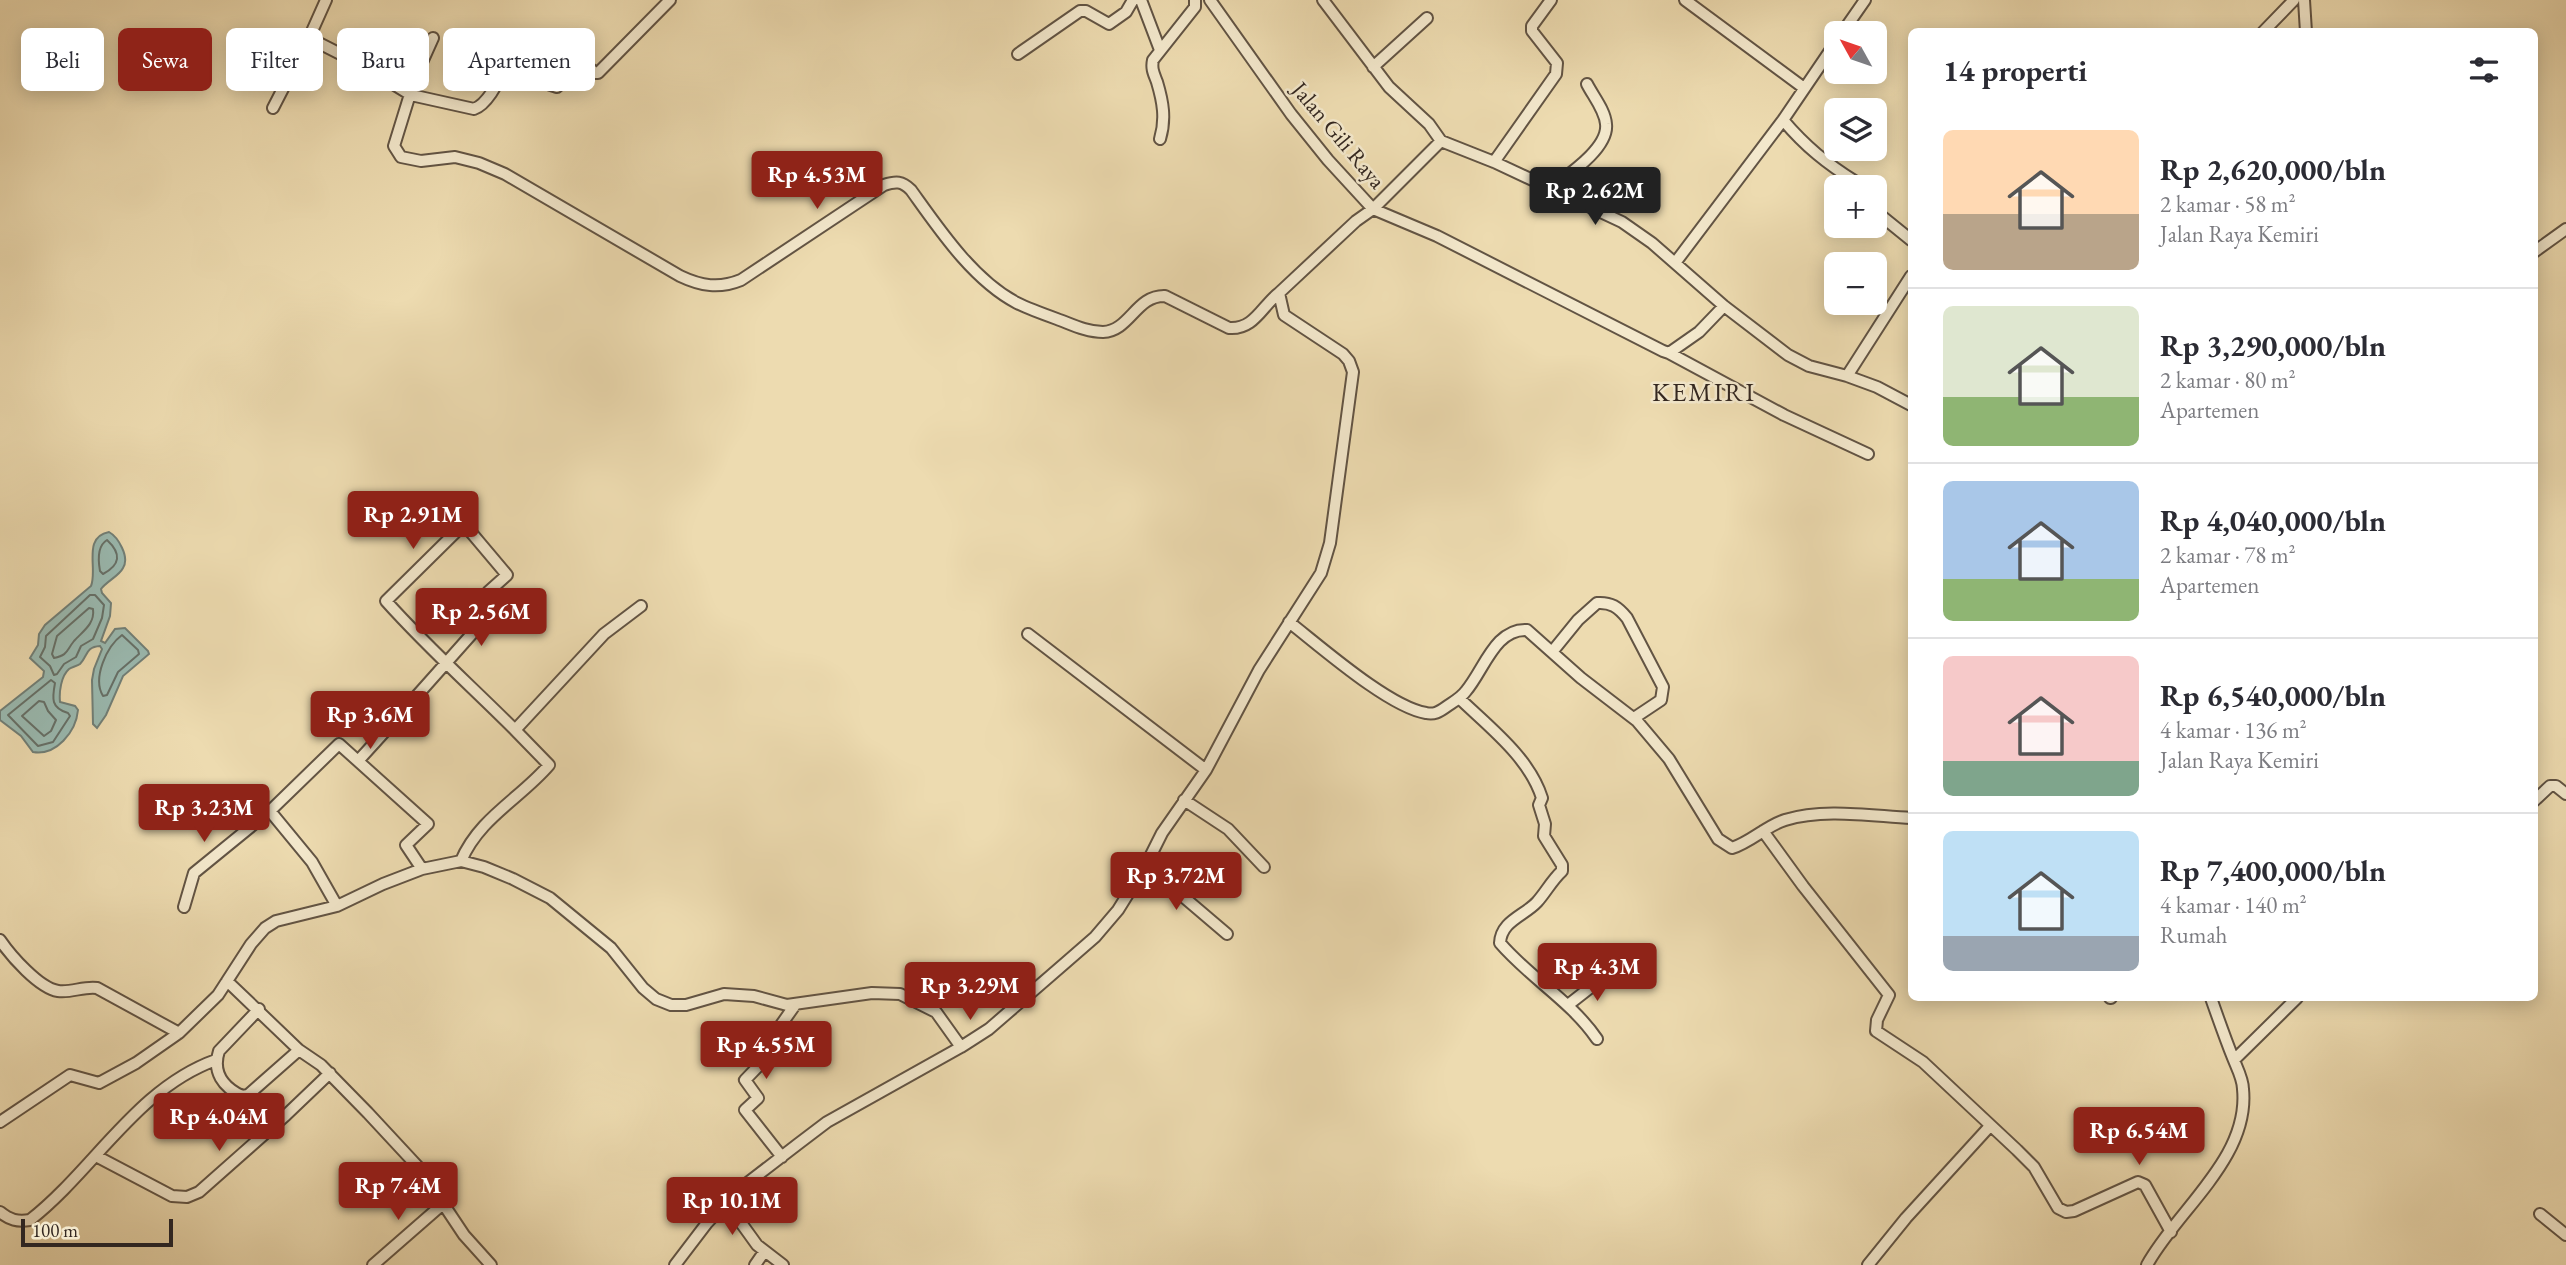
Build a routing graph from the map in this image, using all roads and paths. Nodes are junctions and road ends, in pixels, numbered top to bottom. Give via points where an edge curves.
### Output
1 (326, 0) edge
2 (670, 0) edge
3 (1133, 0) edge
4 (1142, 0) edge
5 (1195, 0) edge
6 (1210, 0) edge
7 (1323, 0) edge
8 (1551, 0) edge
9 (1685, 0) edge
10 (1865, 0) edge
11 (2294, 0) edge
12 (2304, 0) edge
13 (1427, 18) dead end
14 (1850, 21) edge
15 (313, 28) edge
16 (2267, 28) edge
17 (2306, 28) edge
18 (433, 38) dead end
19 (323, 45) edge
20 (1160, 50) junction
21 (1018, 54) dead end
22 (1824, 59) edge
23 (1373, 66) junction
24 (1587, 84) dead end
25 (1804, 88) junction
26 (282, 91) edge
27 (411, 95) junction
28 (273, 108) dead end
29 (1783, 120) junction
30 (1160, 139) dead end
31 (1441, 141) junction
32 (1494, 162) junction
33 (1845, 175) edge
34 (1551, 188) junction
35 (1373, 209) junction
36 (1887, 221) edge
37 (2566, 229) edge
38 (1908, 238) edge
39 (2538, 249) edge
40 (1675, 263) junction
41 (1908, 281) edge
42 (1279, 293) junction
43 (1724, 306) junction
44 (1669, 353) junction
45 (1847, 376) junction
46 (1908, 403) edge
47 (1868, 454) dead end
48 (641, 606) dead end
49 (1289, 622) junction
50 (1028, 634) dead end
51 (1552, 652) junction
52 (447, 662) junction
53 (1459, 698) junction
54 (1634, 718) junction
55 (515, 730) junction
56 (358, 761) junction
57 (1206, 770) junction
58 (2566, 794) edge
59 (2538, 797) edge
60 (1184, 800) junction
61 (270, 811) junction
62 (1908, 818) edge
63 (1763, 831) junction
64 (461, 861) junction
65 (1146, 865) junction
66 (1264, 867) dead end
67 (422, 869) junction
68 (337, 905) junction
69 (184, 907) dead end
70 (1227, 934) dead end
71 (0, 940) edge
72 (1604, 974) dead end
73 (227, 981) junction
74 (2212, 1001) edge
75 (2294, 1001) edge
76 (795, 1005) junction
77 (1567, 1005) junction
78 (259, 1009) junction
79 (179, 1033) junction
80 (1597, 1039) dead end
81 (961, 1047) junction
82 (299, 1050) junction
83 (216, 1060) junction
84 (2234, 1060) junction
85 (330, 1073) junction
86 (0, 1122) edge
87 (1990, 1126) junction
88 (96, 1156) junction
89 (782, 1157) junction
90 (726, 1202) junction
91 (444, 1203) junction
92 (0, 1212) edge
93 (2540, 1214) dead end
94 (2171, 1232) junction
95 (2566, 1235) edge
96 (764, 1252) junction
97 (373, 1265) edge
98 (491, 1265) edge
99 (676, 1265) edge
100 (755, 1265) edge
101 (783, 1265) edge
102 (1868, 1265) edge
103 (2147, 1265) edge

1 - 15 street
2 - 27 street via 598,73 578,64 554,88 512,55 477,108
3 - 21 street via 1110,24 1080,11
4 - 20 street
5 - 20 street via 1195,7
6 - 35 street, Jalan Gili Raya via 1298,123
7 - 23 street
8 - 32 street via 1532,31 1557,64 1556,74
9 - 25 street
10 - 14 street
11 - 16 street
12 - 17 street
13 - 23 street
18 - 27 street
19 - 27 street
20 - 30 street via 1151,68 1164,107
22 - 25 street
23 - 31 street
24 - 34 street via 1607,124 1605,132 1588,160
25 - 29 street
26 - 28 street
27 - 42 street via 394,146 401,157 421,161 456,157 479,163 680,276 707,286 741,280 895,181 911,190 961,257 1009,298 1087,330 1111,330 1157,296 1240,329
29 - 33 street via 1805,146
29 - 40 street
31 - 32 street
31 - 35 street
32 - 34 street
34 - 40 street via 1622,222
35 - 42 street
35 - 44 street, Jalan Gili Raya via 1437,236
36 - 38 street
37 - 39 street
40 - 43 street
41 - 45 street
42 - 49 street via 1284,315 1343,354 1353,372 1331,543 1321,573
43 - 44 street via 1699,332
43 - 45 street via 1798,361
44 - 47 street, Jalan Gili Raya
45 - 46 street
48 - 55 street via 604,634
49 - 53 street via 1410,709 1437,713
49 - 57 street
50 - 57 street
51 - 53 street via 1527,630 1508,634
51 - 54 street
51 - 54 street via 1597,603 1619,608 1663,687 1661,700
52 - 52 street via 487,617 483,611 493,600 488,592 507,575 464,524 386,601
52 - 55 street
52 - 56 street
53 - 77 street via 1501,738 1540,790 1544,836 1562,870 1536,903 1507,925 1500,943
54 - 63 street via 1669,759 1718,839 1732,848
55 - 64 street via 550,765 495,813
56 - 61 street via 338,744
56 - 67 street via 428,824 407,845
57 - 60 street
58 - 59 street via 2550,786
60 - 65 street
60 - 66 street via 1228,829
61 - 68 street via 312,862
61 - 69 street via 194,873
62 - 63 street via 1799,817
63 - 87 street via 1889,995 1876,1031 1923,1062
64 - 67 street
64 - 76 street via 550,898 611,948 656,999 686,1005 739,994
65 - 70 street
65 - 81 street via 1095,937 989,1029
67 - 68 street
68 - 73 street via 265,928
71 - 79 street via 9,954 49,988 61,992 97,988
72 - 77 street
73 - 78 street
73 - 79 street
74 - 84 street
75 - 84 street
76 - 81 street via 872,993 900,994 936,1012
76 - 89 street via 776,1032 768,1056 745,1080 758,1098 745,1110
77 - 80 street
78 - 82 street
78 - 83 street via 219,1051
79 - 86 street via 99,1083 69,1075
81 - 89 street via 827,1122
82 - 83 street via 242,1096 218,1074
82 - 85 street
83 - 88 street via 149,1100
84 - 94 street via 2244,1086 2244,1112 2235,1142
85 - 88 street via 199,1192 172,1196
85 - 91 street via 420,1169
87 - 94 street via 2034,1167 2058,1208 2071,1211 2138,1182 2145,1185
87 - 102 street
88 - 92 street via 30,1220 10,1220
89 - 90 street
90 - 96 street
90 - 99 street
91 - 97 street
91 - 98 street
93 - 95 street
94 - 103 street
96 - 100 street
96 - 101 street

